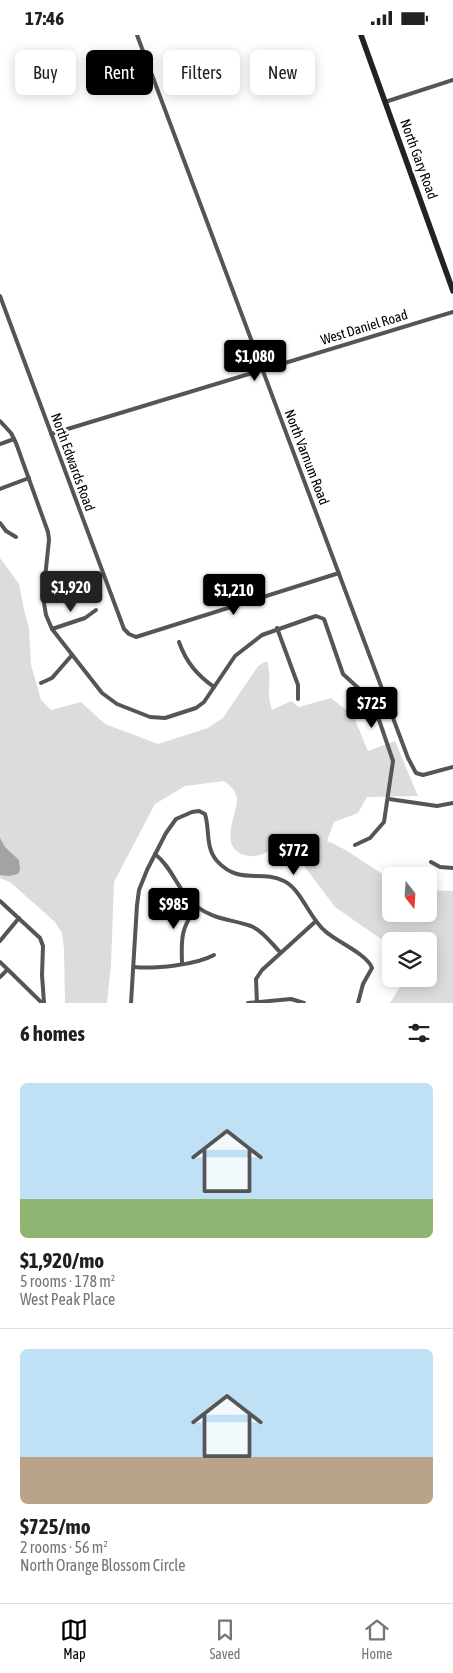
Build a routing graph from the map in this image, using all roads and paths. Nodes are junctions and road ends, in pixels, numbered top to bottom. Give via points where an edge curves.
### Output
1 (137, 35) edge
2 (361, 35) edge
3 (453, 81) edge
4 (385, 102) junction
5 (453, 291) edge
6 (0, 296) edge
7 (453, 312) edge
8 (262, 370) junction
9 (0, 421) edge
10 (51, 434) junction
11 (14, 439) junction
12 (0, 444) edge
13 (29, 478) junction
14 (0, 489) edge
15 (0, 523) edge
16 (16, 537) dead end
17 (339, 573) junction
18 (96, 610) dead end
19 (277, 628) junction
20 (52, 629) junction
21 (179, 642) dead end
22 (72, 655) junction
23 (41, 683) dead end
24 (214, 687) junction
25 (298, 699) dead end
26 (453, 767) edge
27 (389, 799) junction
28 (453, 803) edge
29 (355, 845) dead end
30 (155, 855) junction
31 (431, 862) dead end
32 (453, 868) edge
33 (0, 901) edge
34 (197, 907) junction
35 (20, 918) junction
36 (316, 921) junction
37 (0, 941) edge
38 (280, 952) junction
39 (214, 955) dead end
40 (0, 962) edge
41 (182, 963) junction
42 (134, 967) junction
43 (7, 970) junction
44 (0, 977) edge
45 (43, 1003) edge
46 (131, 1003) edge
47 (248, 1003) edge
48 (257, 1003) edge
49 (304, 1003) edge
50 (358, 1003) edge

1 - 8 street, North Varnum Road
2 - 4 street, North Gary Road
3 - 4 street
4 - 5 street, North Gary Road
6 - 10 street, North Edwards Road
7 - 8 street, West Daniel Road
8 - 10 street, West Daniel Road
8 - 17 street, North Varnum Road
9 - 11 street
10 - 17 street, North Edwards Road via 120,621 129,635 136,637
11 - 12 street
11 - 13 street
13 - 14 street
13 - 20 street via 50,540 43,597
15 - 16 street
17 - 26 street, North Varnum Road via 416,773 433,774
18 - 20 street via 85,618
19 - 24 street via 235,656
19 - 25 street via 298,685
19 - 27 street via 316,616 324,619 344,674 375,708 393,761
20 - 22 street
21 - 24 street via 196,672
22 - 23 street via 52,677
22 - 24 street via 91,681 110,699 150,717 158,718 196,708
27 - 28 street via 437,807
27 - 29 street via 381,828 370,839
30 - 34 street via 164,861 175,883
30 - 36 street via 176,819 199,811 205,814 210,849 218,862 244,877 267,876 287,882
30 - 42 street via 139,890
31 - 32 street
33 - 35 street
34 - 38 street via 222,920 260,931
34 - 41 street via 183,930
35 - 37 street
35 - 45 street via 42,942
36 - 38 street
36 - 50 street via 324,931 372,966
38 - 48 street via 256,979
39 - 41 street via 205,960
40 - 43 street
41 - 42 street via 154,968
42 - 46 street
43 - 44 street
43 - 45 street
47 - 48 street
48 - 49 street via 291,999

